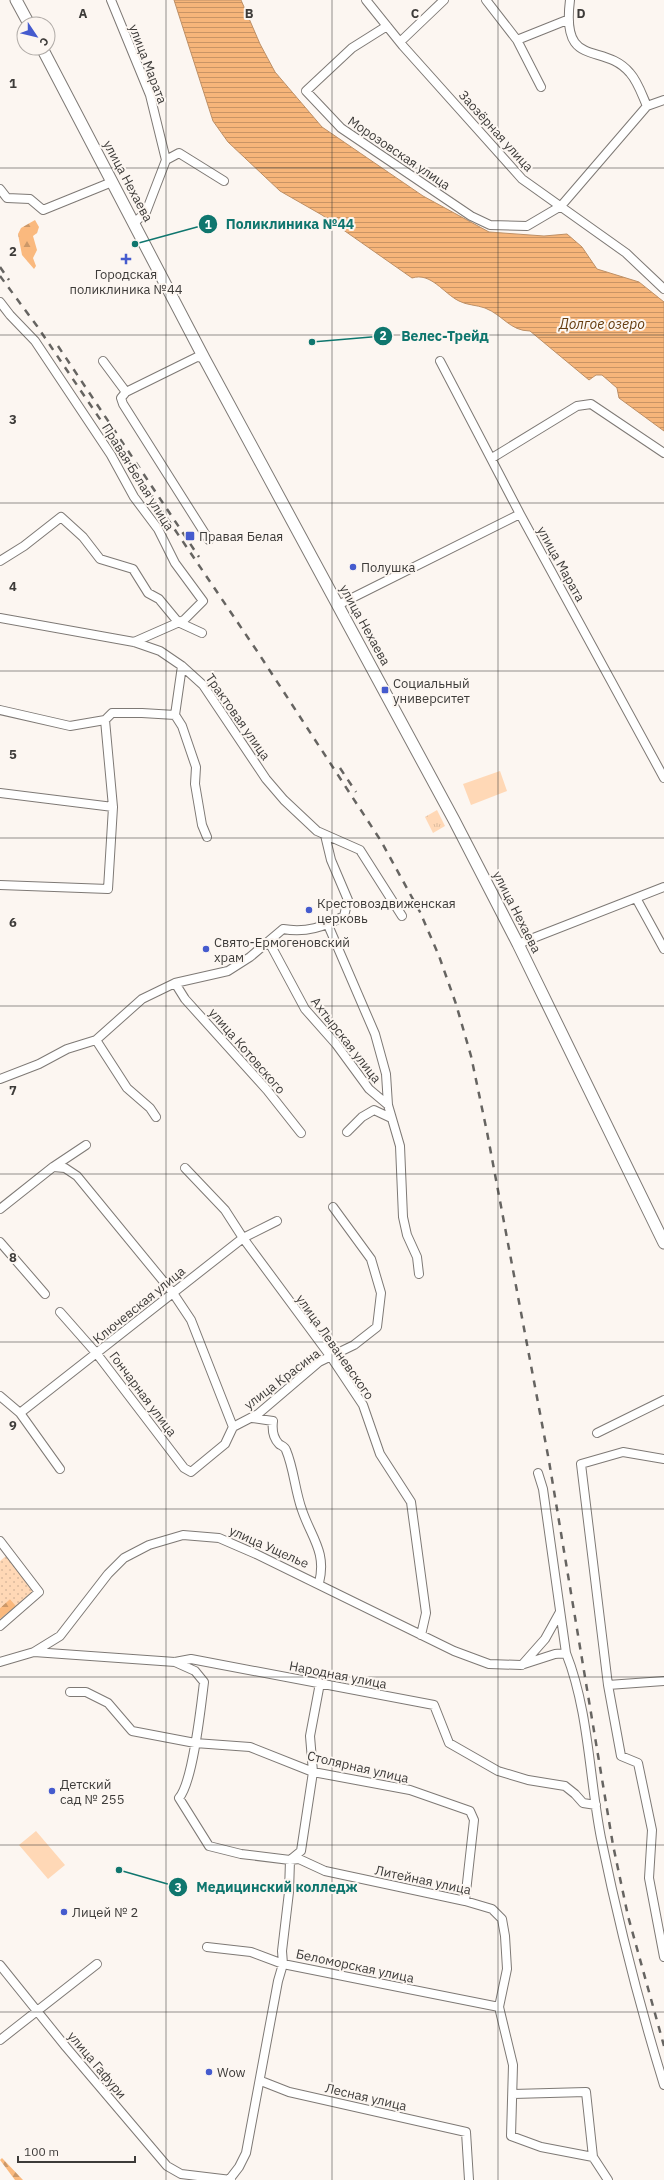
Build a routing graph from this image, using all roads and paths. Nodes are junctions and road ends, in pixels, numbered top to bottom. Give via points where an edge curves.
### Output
1 (16, 0) edge
2 (111, 0) edge
3 (366, 0) edge
4 (444, 0) edge
5 (486, 0) edge
6 (570, 0) edge
7 (25, 16) edge
8 (567, 20) junction
9 (387, 26) junction
10 (517, 40) junction
11 (400, 42) junction
12 (46, 56) edge
13 (541, 87) dead end
14 (664, 100) edge
15 (647, 106) junction
16 (166, 160) junction
17 (224, 181) dead end
18 (112, 182) junction
19 (0, 189) edge
20 (561, 206) junction
21 (134, 223) junction
22 (664, 288) edge
23 (0, 302) edge
24 (204, 358) junction
25 (104, 361) dead end
26 (440, 361) dead end
27 (126, 392) junction
28 (664, 454) edge
29 (492, 458) junction
30 (520, 514) junction
31 (209, 540) dead end
32 (0, 561) edge
33 (338, 605) junction
34 (0, 618) edge
35 (178, 622) junction
36 (202, 633) dead end
37 (134, 642) junction
38 (182, 666) junction
39 (0, 710) edge
40 (175, 715) junction
41 (105, 720) junction
42 (664, 778) edge
43 (0, 794) edge
44 (113, 807) junction
45 (325, 835) junction
46 (206, 837) dead end
47 (0, 885) edge
48 (664, 887) edge
49 (636, 898) junction
50 (402, 916) dead end
51 (328, 925) junction
52 (269, 942) junction
53 (518, 944) junction
54 (664, 949) edge
55 (175, 983) junction
56 (96, 1040) junction
57 (0, 1078) edge
58 (388, 1105) junction
59 (156, 1117) dead end
60 (392, 1118) junction
61 (347, 1132) dead end
62 (301, 1133) dead end
63 (86, 1145) dead end
64 (53, 1167) junction
65 (184, 1168) dead end
66 (333, 1207) dead end
67 (0, 1209) edge
68 (277, 1221) dead end
69 (243, 1238) junction
70 (0, 1242) edge
71 (664, 1243) edge
72 (419, 1274) dead end
73 (173, 1293) junction
74 (45, 1294) dead end
75 (60, 1312) dead end
76 (97, 1354) junction
77 (331, 1357) junction
78 (0, 1396) edge
79 (664, 1400) edge
80 (20, 1413) junction
81 (252, 1418) junction
82 (234, 1427) junction
83 (597, 1433) dead end
84 (664, 1459) edge
85 (60, 1468) dead end
86 (538, 1473) dead end
87 (0, 1541) edge
88 (319, 1583) junction
89 (560, 1612) junction
90 (0, 1626) edge
91 (421, 1635) junction
92 (34, 1652) junction
93 (566, 1653) junction
94 (0, 1662) edge
95 (175, 1662) junction
96 (521, 1665) junction
97 (664, 1681) edge
98 (320, 1683) junction
99 (608, 1685) junction
100 (70, 1692) dead end
101 (195, 1743) junction
102 (313, 1772) junction
103 (596, 1805) junction
104 (290, 1860) junction
105 (465, 1901) junction
106 (207, 1947) dead end
107 (664, 1958) edge
108 (97, 1964) dead end
109 (283, 1964) junction
110 (0, 1965) edge
111 (499, 2007) junction
112 (38, 2012) junction
113 (0, 2040) edge
114 (261, 2081) junction
115 (664, 2085) edge
116 (513, 2094) junction
117 (593, 2157) junction
118 (229, 2180) edge
119 (469, 2180) edge
120 (608, 2180) edge

1 - 7 street
2 - 16 street, улица Марата via 150,95
3 - 9 street, Заозёрная улица
4 - 11 street
5 - 10 street
6 - 8 street
8 - 10 street
8 - 15 street via 575,42 581,49 613,61 630,72
9 - 11 street, Заозёрная улица
9 - 20 street, Морозовская улица via 352,48 306,91 341,128 471,216 490,224 527,226
10 - 13 street
11 - 20 street, Заозёрная улица via 522,179
12 - 18 street, улица Нехаева
14 - 15 street
15 - 20 street
16 - 17 street via 179,153
16 - 21 street via 146,212
18 - 19 street via 43,210 30,199 7,198
18 - 21 street, улица Нехаева
20 - 22 street, Заозёрная улица via 626,253
21 - 24 street, улица Нехаева
23 - 35 street, Правая Белая улица via 35,341 111,456 134,497 158,529 175,562 203,601 184,620
24 - 27 street via 197,357
24 - 33 street, улица Нехаева
25 - 27 street
26 - 29 street, улица Марата
27 - 31 street via 121,398 122,404
28 - 29 street via 591,404 577,406
29 - 30 street, улица Марата
30 - 33 street
30 - 42 street, улица Марата
32 - 35 street via 61,517 83,537 100,559 133,569 148,593 159,599
33 - 53 street, улица Нехаева
34 - 37 street, Трактовая улица
35 - 36 street
35 - 37 street, Правая Белая улица
37 - 38 street, Трактовая улица via 160,651
38 - 40 street
38 - 45 street, Трактовая улица via 203,685 266,779 284,800 317,831
39 - 41 street via 70,726
40 - 41 street via 112,714
40 - 46 street via 182,726 196,767 195,784
41 - 44 street
43 - 44 street
44 - 47 street via 108,889
45 - 50 street, Трактовая улица via 360,850
45 - 51 street via 331,860 348,900 344,916
48 - 49 street
49 - 53 street
49 - 54 street
51 - 52 street via 298,932 283,929
51 - 58 street, Ахтырская улица via 375,1034 386,1074
52 - 55 street via 228,971
52 - 58 street, Ахтырская улица via 305,1009 336,1044 368,1089
53 - 71 street, улица Нехаева
55 - 56 street via 142,999
55 - 62 street, улица Котовского via 185,999 267,1090
56 - 57 street via 67,1049 39,1064
56 - 59 street via 127,1088 150,1108
58 - 60 street, Ахтырская улица
60 - 61 street via 374,1110 362,1117
60 - 72 street, Ахтырская улица via 400,1146 403,1217 407,1235 417,1257
63 - 64 street
64 - 67 street
64 - 73 street via 65,1168 78,1176
65 - 69 street, улица Леваневского via 215,1197
66 - 77 street, улица Красина via 371,1259 381,1293 377,1327 354,1345
68 - 69 street, Ключевская улица
69 - 73 street, Ключевская улица
69 - 77 street, улица Леваневского
70 - 74 street
73 - 76 street, Ключевская улица
73 - 82 street via 191,1320
75 - 76 street, Гончарная улица
76 - 80 street, Ключевская улица
76 - 82 street, Гончарная улица via 184,1468 191,1472 225,1444
77 - 81 street, улица Красина via 319,1362
77 - 91 street, улица Леваневского via 363,1405 380,1454 411,1502 426,1613
78 - 80 street
79 - 83 street
80 - 85 street
81 - 82 street, улица Красина
81 - 88 street via 273,1421 275,1437 285,1448 302,1509 322,1556
84 - 99 street via 623,1452 582,1464
86 - 89 street via 543,1489
87 - 90 street via 39,1592
88 - 91 street, улица Ущелье
88 - 92 street, улица Ущелье via 219,1538 183,1536 149,1545 124,1558 108,1574 60,1636
89 - 93 street
89 - 96 street via 545,1639
91 - 96 street, улица Ущелье via 489,1664
92 - 94 street, улица Ущелье
92 - 95 street, Народная улица
93 - 96 street, улица Ущелье
93 - 103 street via 581,1708
95 - 98 street, Народная улица via 191,1659
95 - 101 street via 195,1672 204,1682
97 - 99 street
98 - 102 street via 310,1736
98 - 103 street, Народная улица via 434,1705 449,1743 475,1760 498,1771 528,1780 565,1786 583,1803
99 - 107 street via 621,1756 638,1763 652,1830 649,1878
100 - 101 street, Столярная улица via 86,1692 108,1703 132,1731
101 - 102 street, Столярная улица via 250,1747
101 - 104 street, Литейная улица via 185,1791 179,1798 209,1846 241,1854
102 - 104 street via 301,1850
102 - 105 street, Столярная улица via 410,1790 470,1811 474,1820
103 - 115 street via 622,1930 649,2038
104 - 105 street, Литейная улица via 299,1859 325,1871
104 - 109 street
105 - 111 street, Литейная улица via 492,1909 502,1919 506,1969
106 - 109 street, Беломорская улица via 251,1952
108 - 112 street
109 - 111 street, Беломорская улица
109 - 114 street
110 - 112 street, улица Гафури
111 - 116 street via 513,2066
112 - 113 street
112 - 118 street, улица Гафури via 167,2166 181,2174
114 - 118 street via 246,2153
114 - 119 street, Лесная улица via 289,2092 466,2132
116 - 117 street via 511,2136 541,2147
116 - 117 street via 586,2092
117 - 120 street

